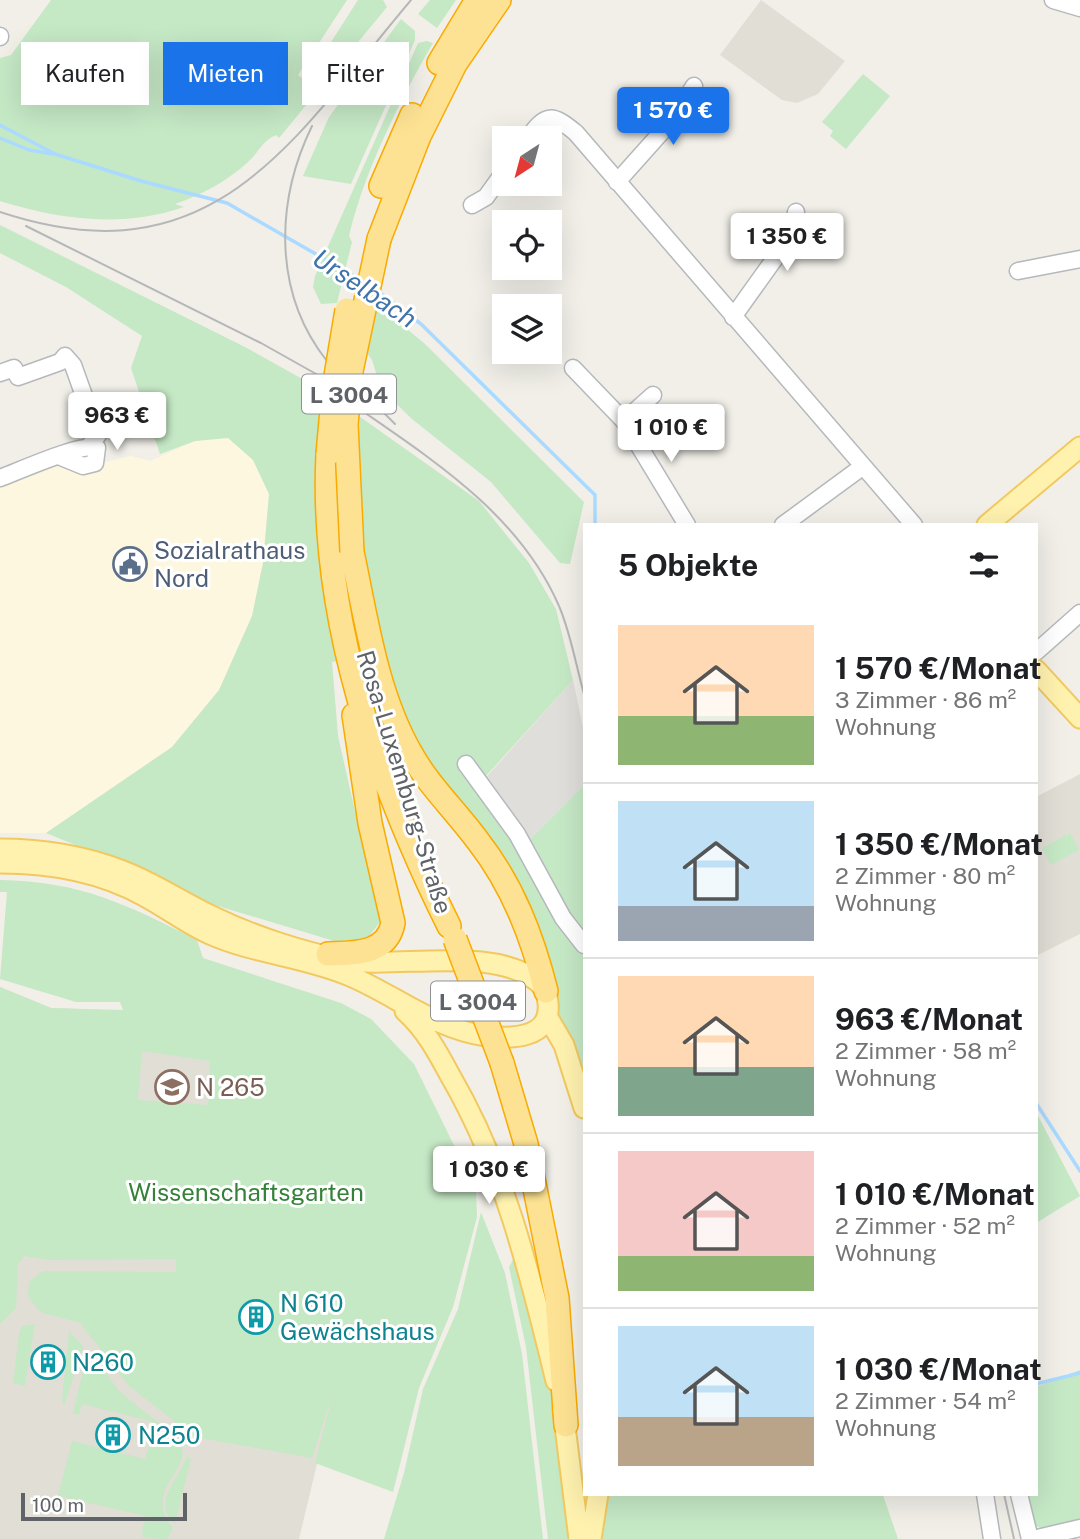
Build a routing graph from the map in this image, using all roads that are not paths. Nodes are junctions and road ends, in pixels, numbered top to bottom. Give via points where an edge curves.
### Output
1 (478, 0) edge
2 (499, 0) edge
3 (1053, 0) edge
4 (1080, 8) edge
5 (694, 86) dead end
6 (537, 126) edge
7 (617, 182) junction
8 (492, 189) edge
9 (472, 205) dead end
10 (796, 212) dead end
11 (372, 237) junction
12 (1080, 259) edge
13 (1018, 271) dead end
14 (733, 317) junction
15 (573, 368) dead end
16 (0, 373) edge
17 (653, 395) dead end
18 (624, 421) junction
19 (1080, 447) edge
20 (862, 467) junction
21 (0, 478) edge
22 (686, 523) edge
23 (786, 523) edge
24 (912, 523) edge
25 (989, 523) edge
26 (1080, 614) edge
27 (359, 646) junction
28 (1038, 650) edge
29 (1038, 672) edge
30 (1080, 718) edge
31 (466, 764) dead end
32 (0, 849) edge
33 (0, 863) edge
34 (583, 944) edge
35 (328, 954) junction
36 (546, 991) junction
37 (386, 994) junction
38 (547, 1016) junction
39 (583, 1105) edge
40 (566, 1425) junction
41 (598, 1496) edge
42 (985, 1496) edge
43 (1020, 1496) edge
44 (1080, 1528) edge
45 (579, 1539) edge
46 (591, 1539) edge
47 (992, 1539) edge
48 (1032, 1539) edge

1 - 11 highway, Rosa-Luxemburg-Straße / L 3004 via 435,69 397,147
2 - 11 highway, Rosa-Luxemburg-Straße / L 3004 via 449,76
3 - 4 street
5 - 7 street via 675,117
6 - 7 street via 541,120 560,120
7 - 14 street
8 - 9 street
10 - 14 street via 793,233
11 - 27 highway, Rosa-Luxemburg-Straße / L 3004, bridge via 346,424
11 - 27 highway, Rosa-Luxemburg-Straße / L 3004, bridge via 338,351 328,466 332,564
12 - 13 street
14 - 20 street
15 - 18 street
16 - 21 street via 15,368 18,377 65,356 73,365 98,435 90,445 97,448 95,463 83,466 61,457
17 - 18 street
18 - 22 street
19 - 25 main road
20 - 23 street
20 - 24 street
26 - 28 street
27 - 35 highway via 370,823 393,923 391,934 375,948
27 - 36 highway via 409,751 504,879 525,921
27 - 40 highway, Rosa-Luxemburg-Straße / L 3004, bridge via 397,809 452,933 502,1063 526,1144 557,1298
29 - 30 main road
31 - 34 street via 517,834 563,918
32 - 35 main road via 93,860 241,929
33 - 37 main road via 39,865 114,882 212,935 348,975
35 - 36 main road via 365,962 426,959 480,963 531,978
36 - 38 main road
37 - 38 main road via 475,1035 524,1037
37 - 40 main road via 419,1024 433,1045 471,1112 504,1189 523,1246
38 - 39 main road via 564,1045
40 - 45 main road, Rosa-Luxemburg-Straße / L 3004
41 - 46 main road
42 - 47 street
43 - 48 street
44 - 48 street

